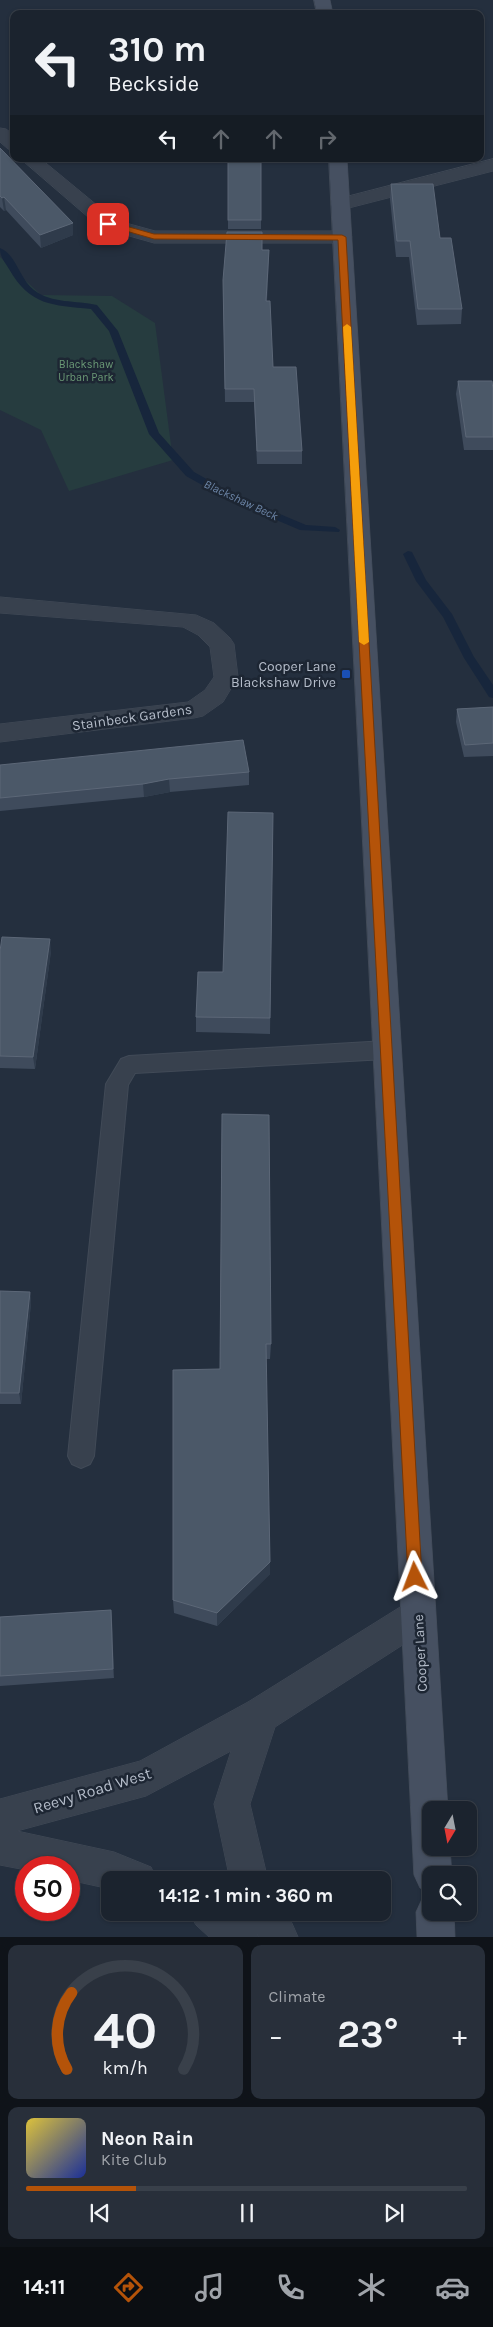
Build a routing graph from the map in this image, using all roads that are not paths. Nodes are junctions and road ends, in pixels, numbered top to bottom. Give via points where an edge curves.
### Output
1 (0, 133) edge
2 (10, 142) edge
3 (34, 162) edge
4 (338, 162) edge
5 (493, 165) edge
6 (341, 204) junction
7 (342, 237) junction
8 (0, 605) edge
9 (0, 732) edge
10 (386, 1050) junction
11 (81, 1456) dead end
12 (417, 1616) junction
13 (261, 1715) junction
14 (0, 1817) edge
15 (0, 1846) edge
16 (432, 1866) edge
17 (114, 1871) edge
18 (247, 1871) edge
19 (220, 1921) edge
20 (271, 1921) edge
21 (435, 1921) edge
22 (239, 1937) edge
23 (279, 1937) edge
24 (436, 1937) edge

1 - 2 street
3 - 7 street via 108,224 154,237
4 - 6 main road, Cooper Lane
5 - 6 street
6 - 7 main road, Cooper Lane
7 - 10 main road, Cooper Lane
8 - 9 street, Stainbeck Gardens via 188,620 206,629 222,644 226,677 214,696 194,710
10 - 11 lane via 129,1065 117,1084
10 - 12 main road, Cooper Lane
12 - 13 street, Reevy Road West
12 - 16 main road, Cooper Lane
13 - 14 street, Reevy Road West via 146,1778
13 - 18 street via 232,1804
15 - 17 street
19 - 22 street
20 - 23 street
21 - 24 main road

